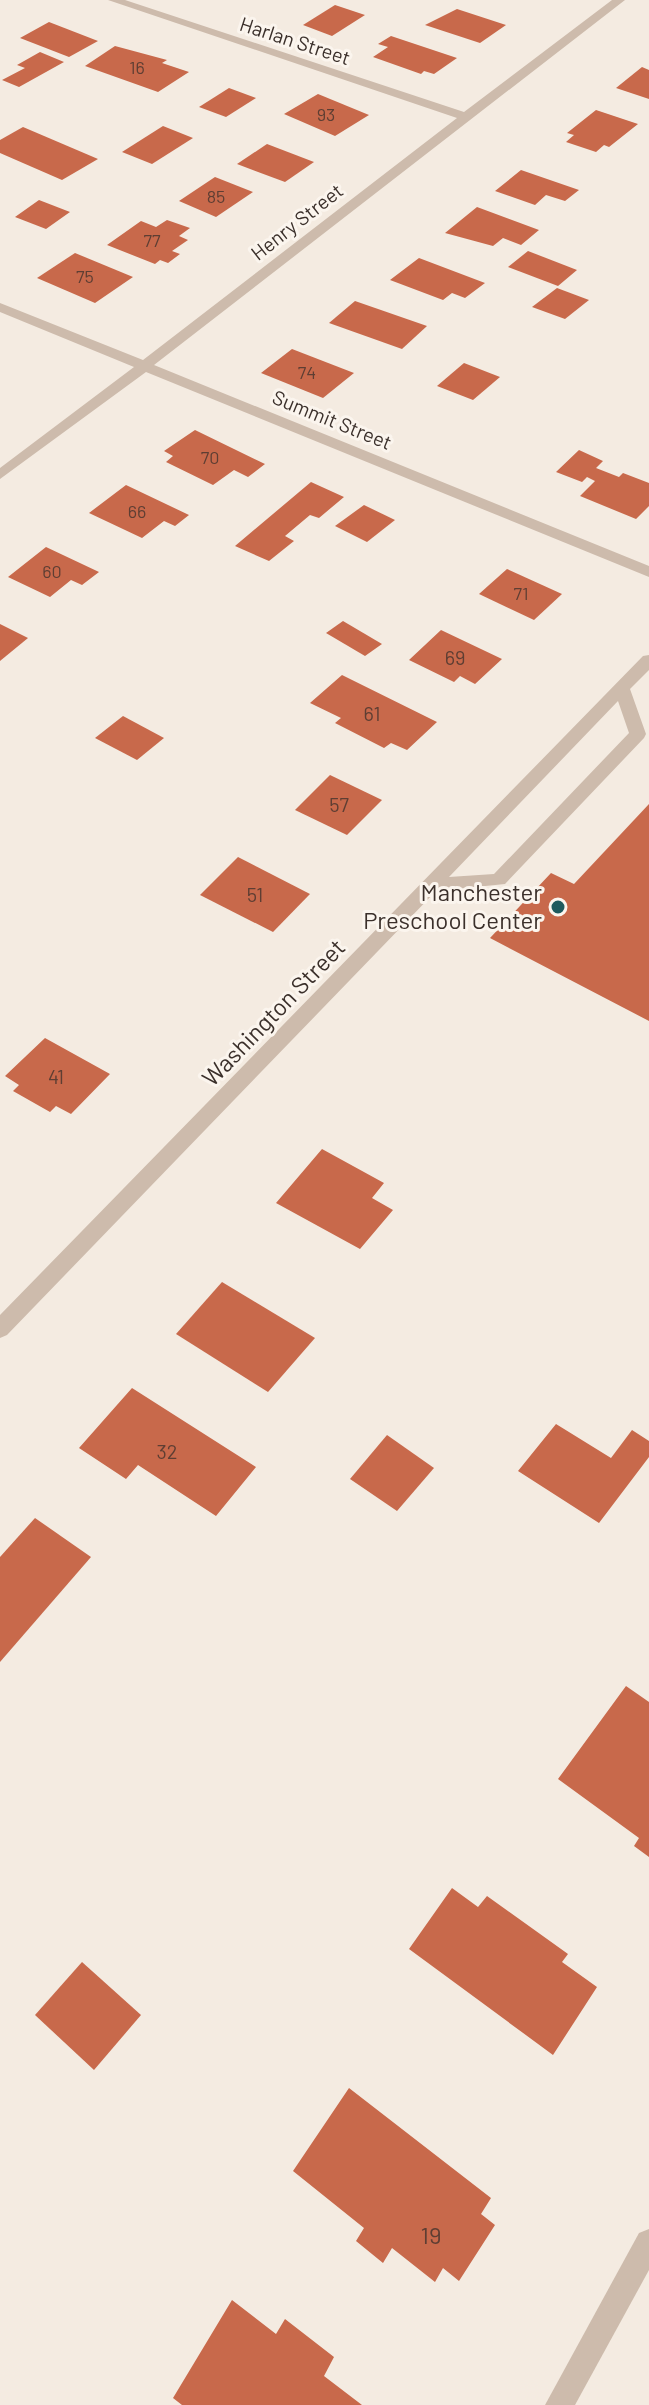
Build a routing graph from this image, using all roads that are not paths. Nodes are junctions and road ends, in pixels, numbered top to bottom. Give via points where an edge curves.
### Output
1 (114, 0) edge
2 (619, 0) edge
3 (464, 116) junction
4 (0, 307) edge
5 (147, 366) junction
6 (0, 475) edge
7 (649, 572) edge
8 (649, 660) edge
9 (622, 688) junction
10 (432, 885) junction
11 (0, 1329) edge
12 (649, 2243) edge
13 (559, 2405) edge

1 - 3 street, Harlan Street
2 - 3 street, Henry Street
3 - 5 street, Henry Street
4 - 5 street, Summit Street
5 - 6 street, Henry Street
5 - 7 street, Summit Street
8 - 9 street, Washington Street
9 - 10 street, Washington Street
9 - 10 street via 638,734 499,880
10 - 11 street, Washington Street
12 - 13 street

